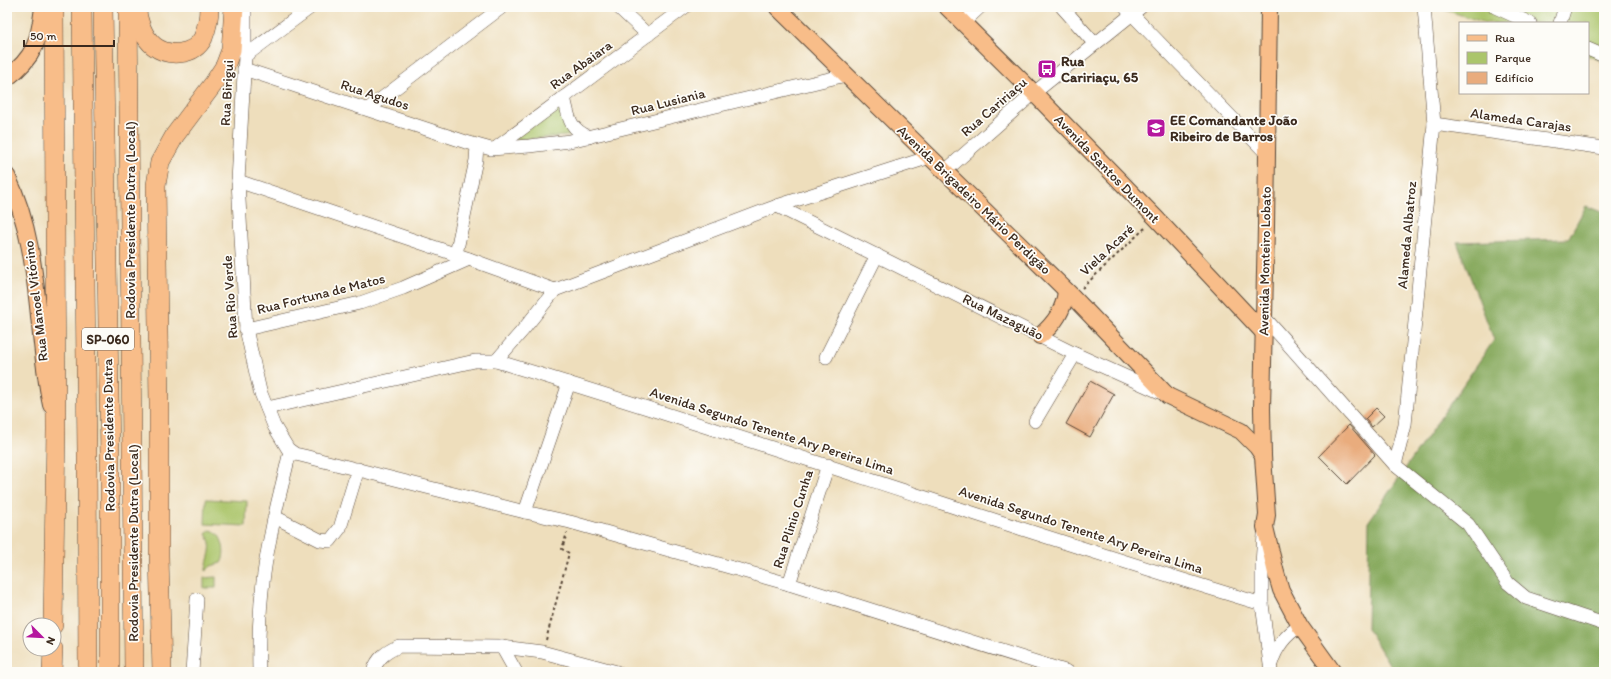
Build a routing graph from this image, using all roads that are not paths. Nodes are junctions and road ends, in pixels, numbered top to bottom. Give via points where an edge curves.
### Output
1 (43, 7) edge
2 (54, 7) edge
3 (82, 7) edge
4 (103, 7) edge
5 (128, 7) edge
6 (136, 7) edge
7 (209, 7) edge
8 (234, 7) edge
9 (245, 7) edge
10 (311, 7) edge
11 (502, 7) edge
12 (618, 7) edge
13 (685, 7) edge
14 (777, 7) edge
15 (947, 7) edge
16 (980, 7) edge
17 (1062, 7) edge
18 (1269, 7) edge
19 (1424, 7) edge
20 (1495, 7) edge
21 (1565, 7) edge
22 (1133, 10) edge
23 (1528, 22) edge
24 (1560, 22) edge
25 (963, 23) junction
26 (648, 35) junction
27 (1095, 44) junction
28 (1589, 49) edge
29 (1604, 56) edge
30 (244, 63) junction
31 (846, 75) junction
32 (7, 78) edge
33 (1034, 93) junction
34 (564, 97) junction
35 (368, 109) junction
36 (1434, 124) junction
37 (588, 137) junction
38 (477, 146) junction
39 (1604, 148) edge
40 (495, 149) junction
41 (1267, 154) junction
42 (930, 157) junction
43 (944, 172) junction
44 (7, 176) edge
45 (238, 182) junction
46 (778, 206) junction
47 (456, 254) junction
48 (877, 255) junction
49 (469, 259) junction
50 (555, 290) junction
51 (1069, 294) junction
52 (1264, 317) junction
53 (246, 329) junction
54 (1264, 333) junction
55 (1040, 336) junction
56 (1075, 354) junction
57 (826, 357) dead end
58 (496, 361) junction
59 (569, 383) junction
60 (1168, 396) junction
61 (267, 408) junction
62 (1262, 409) junction
63 (1035, 421) dead end
64 (1230, 425) junction
65 (56, 429) junction
66 (290, 451) junction
67 (1263, 456) junction
68 (828, 465) junction
69 (1395, 465) junction
70 (358, 469) junction
71 (525, 512) junction
72 (275, 516) junction
73 (1266, 521) junction
74 (789, 584) junction
75 (197, 599) dead end
76 (1262, 604) junction
77 (53, 617) edge
78 (1604, 624) edge
79 (1300, 626) junction
80 (502, 647) junction
81 (53, 657) edge
82 (1270, 669) edge
83 (52, 672) edge
84 (88, 672) edge
85 (110, 672) edge
86 (134, 672) edge
87 (161, 672) edge
88 (192, 672) edge
89 (259, 672) edge
90 (373, 672) edge
91 (516, 672) edge
92 (617, 672) edge
93 (1068, 672) edge
94 (1333, 672) edge

1 - 32 main road via 40,33 33,52 19,69
2 - 65 highway
3 - 84 highway, Rodovia Presidente Dutra / SP-060
4 - 85 highway, Rodovia Presidente Dutra / SP-060 via 110,457
5 - 86 highway, Rodovia Presidente Dutra (Local) / SP-060
6 - 7 highway via 140,26 154,46 174,54 184,53 195,47 202,39
8 - 87 highway via 231,50 225,66 175,135 160,162 156,185
9 - 30 street, Rua Birigui
10 - 30 street
11 - 35 street
12 - 26 street
13 - 26 street, Rua Abaiara
14 - 31 main road, Avenida Brigadeiro Mário Perdigão
15 - 25 main road, Avenida Santos Dumont
16 - 25 street
17 - 27 street
18 - 41 main road, Avenida Monteiro Lobato
19 - 36 street, Alameda Albatroz
20 - 23 street
21 - 24 street
22 - 27 street, Rua Caririaçu
22 - 41 street
25 - 33 main road, Avenida Santos Dumont
26 - 34 street, Rua Abaiara
27 - 33 street, Rua Caririaçu
28 - 29 street
30 - 35 street, Rua Agudos
30 - 45 street, Rua Birigui
31 - 37 street, Rua Lusiania
31 - 42 main road, Avenida Brigadeiro Mário Perdigão
33 - 43 street, Rua Caririaçu
33 - 54 main road, Avenida Santos Dumont
34 - 37 street via 572,126
34 - 40 street, Rua Abaiara
35 - 38 street, Rua Agudos
36 - 39 street, Alameda Carajas
36 - 69 street, Alameda Albatroz via 1405,425
37 - 40 street, Rua Lusiania
38 - 40 street, Rua Agudos
38 - 47 street
41 - 52 main road, Avenida Monteiro Lobato
42 - 43 main road, Avenida Brigadeiro Mário Perdigão
42 - 46 street
43 - 51 main road, Avenida Brigadeiro Mário Perdigão
44 - 65 main road, Rua Manoel Vitórino via 26,225 45,377
45 - 47 street
45 - 53 street, Rua Rio Verde
46 - 48 street, Rua Mazaguão
46 - 50 street
47 - 49 street
48 - 55 street, Rua Mazaguão
48 - 57 street
49 - 50 street
49 - 53 street, Rua Fortuna de Matos via 404,288 360,302
50 - 58 street
51 - 55 main road via 1050,328
51 - 60 main road, Avenida Brigadeiro Mário Perdigão
52 - 54 main road, Avenida Monteiro Lobato
52 - 69 street
53 - 61 street, Rua Rio Verde via 260,390
54 - 62 main road, Avenida Monteiro Lobato
55 - 56 street, Rua Mazaguão
56 - 60 street, Rua Mazaguão
56 - 63 street
58 - 59 street, Avenida Segundo Tenente Ary Pereira Lima
58 - 61 street, Avenida Segundo Tenente Ary Pereira Lima via 475,360
59 - 68 street, Avenida Segundo Tenente Ary Pereira Lima
59 - 71 street
60 - 64 main road, Rua Mazaguão
61 - 66 street, Rua Rio Verde via 274,426
62 - 64 main road via 1252,420 1238,426
62 - 67 main road, Avenida Monteiro Lobato
64 - 67 main road, Rua Mazaguão via 1249,438
65 - 77 highway
66 - 70 street
66 - 72 street
67 - 73 main road, Avenida Monteiro Lobato
68 - 74 street, Rua Plinio Cunha
68 - 76 street, Avenida Segundo Tenente Ary Pereira Lima via 1086,550
69 - 78 street via 1468,524 1508,583 1526,598
70 - 71 street
70 - 72 street via 340,528 330,541 320,540
71 - 74 street via 570,522
72 - 89 street via 262,594
73 - 76 street
73 - 79 main road, Avenida Monteiro Lobato via 1281,590
74 - 93 street
75 - 88 street
76 - 82 street
79 - 82 street via 1278,646
79 - 94 main road, Avenida Monteiro Lobato
80 - 90 street via 399,646 386,652 378,660
80 - 91 street
80 - 92 street via 542,652
81 - 83 highway

